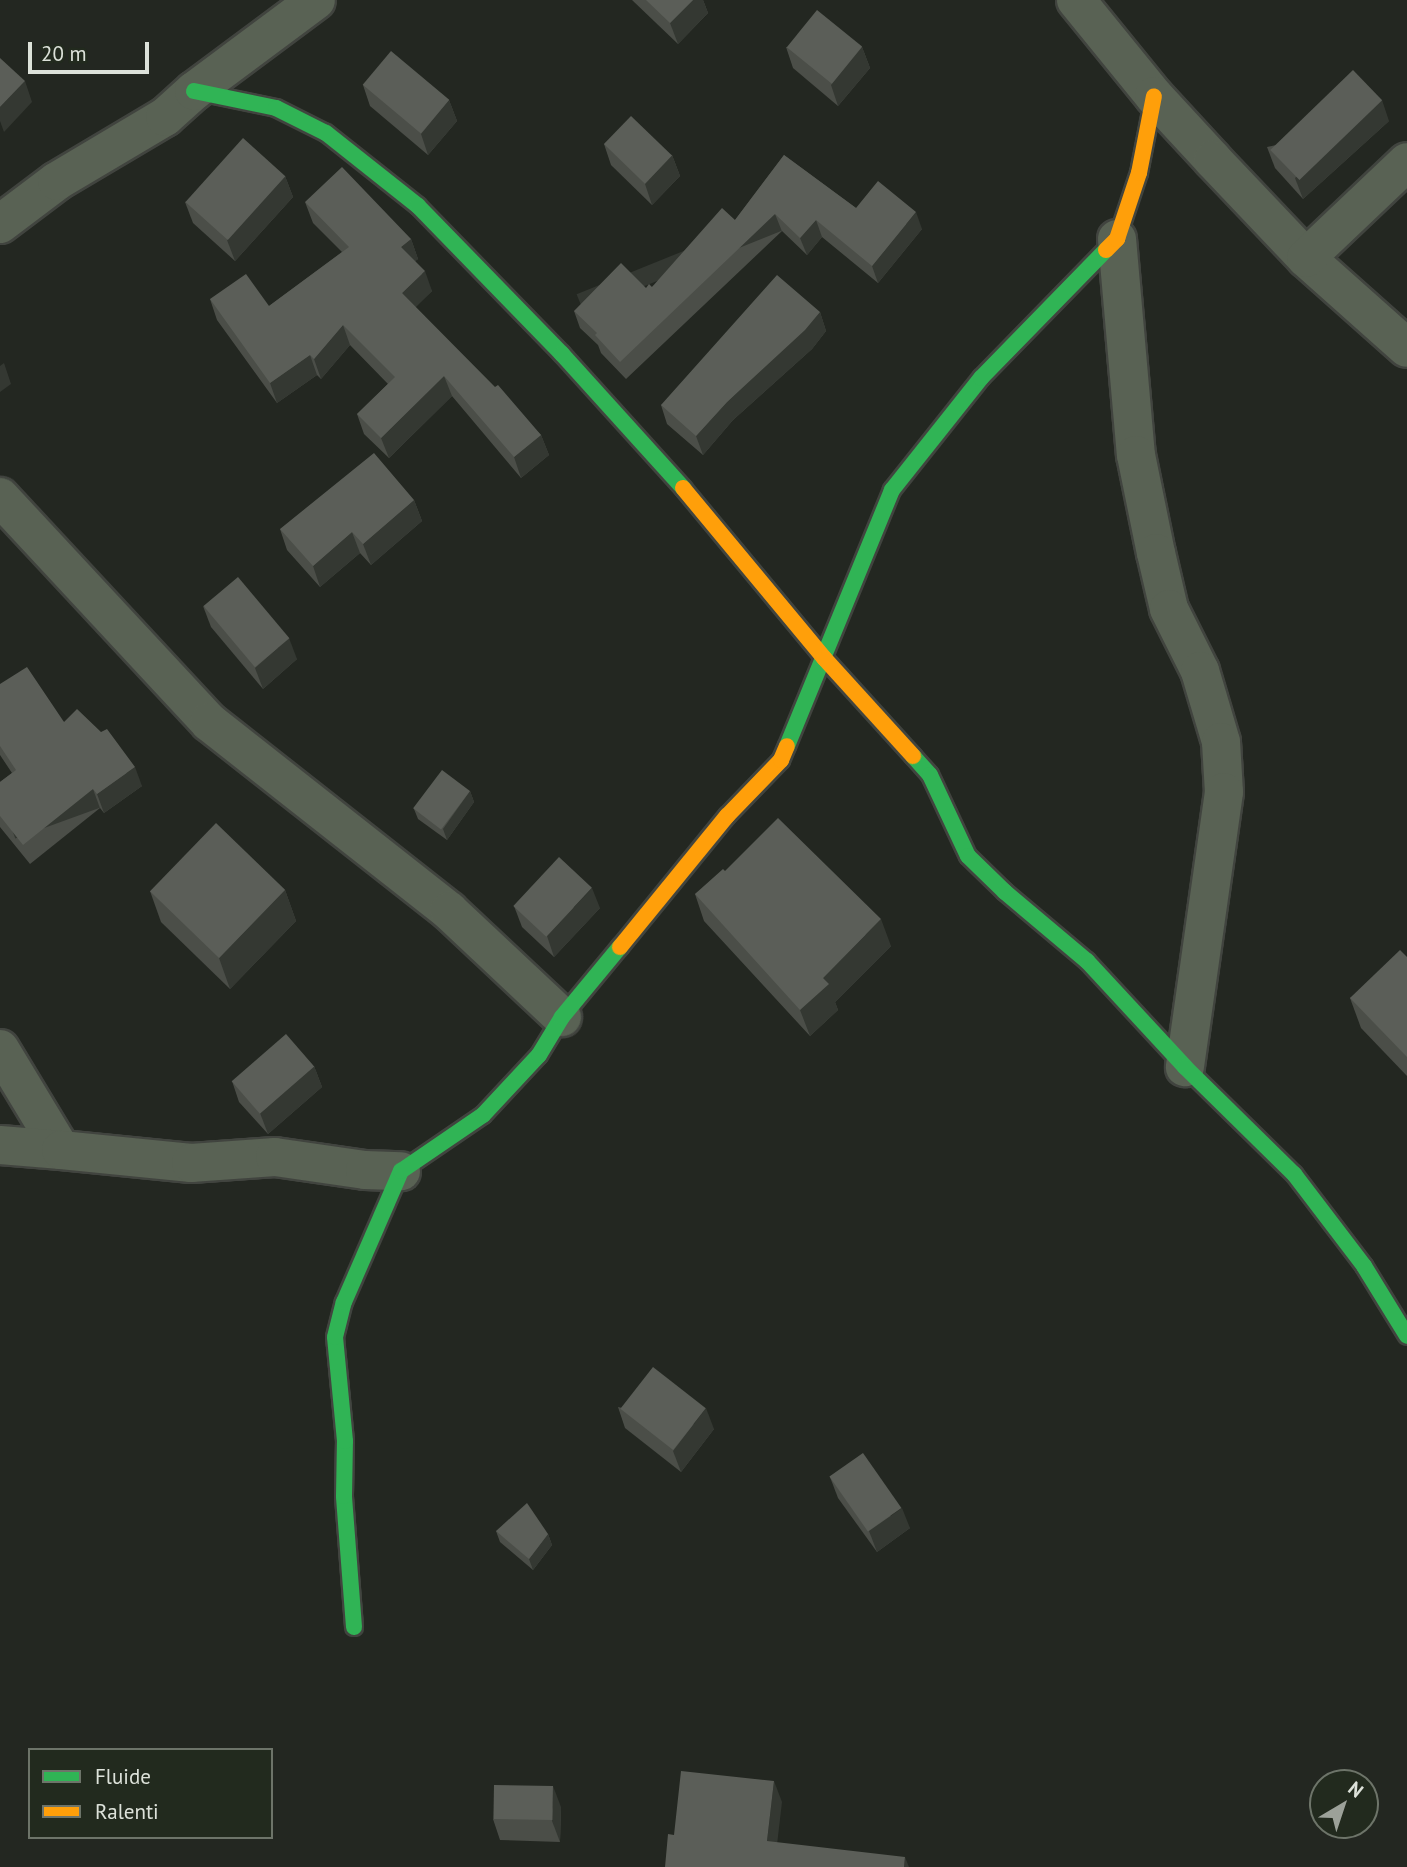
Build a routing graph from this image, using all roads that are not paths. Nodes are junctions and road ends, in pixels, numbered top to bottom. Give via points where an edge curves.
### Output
1 (316, 0) edge
2 (1076, 0) edge
3 (194, 90) junction
4 (1154, 96) junction
5 (1407, 162) edge
6 (0, 224) edge
7 (1117, 239) junction
8 (1306, 258) junction
9 (1407, 348) edge
10 (0, 497) edge
11 (825, 659) junction
12 (562, 1017) junction
13 (0, 1049) edge
14 (1185, 1067) junction
15 (0, 1144) edge
16 (61, 1150) junction
17 (401, 1171) junction
18 (1407, 1336) edge
19 (354, 1627) dead end

1 - 3 street
2 - 4 street
3 - 6 street via 165,117 57,181
3 - 11 street via 276,108 313,127 418,206 562,354 700,507
4 - 7 street via 1139,173
4 - 8 street
5 - 8 street
7 - 11 street via 981,378 892,490
7 - 14 street via 1136,455 1156,553 1169,609 1200,671 1221,742 1224,792
8 - 9 street
10 - 12 street via 209,722 449,911
11 - 12 street via 781,761 727,816
11 - 14 street via 930,775 968,856 1087,961
12 - 17 street via 539,1055 483,1115
13 - 16 street
14 - 18 street via 1294,1174 1364,1266
15 - 16 street
16 - 17 street via 191,1163 275,1157
17 - 19 street via 344,1302 335,1336

